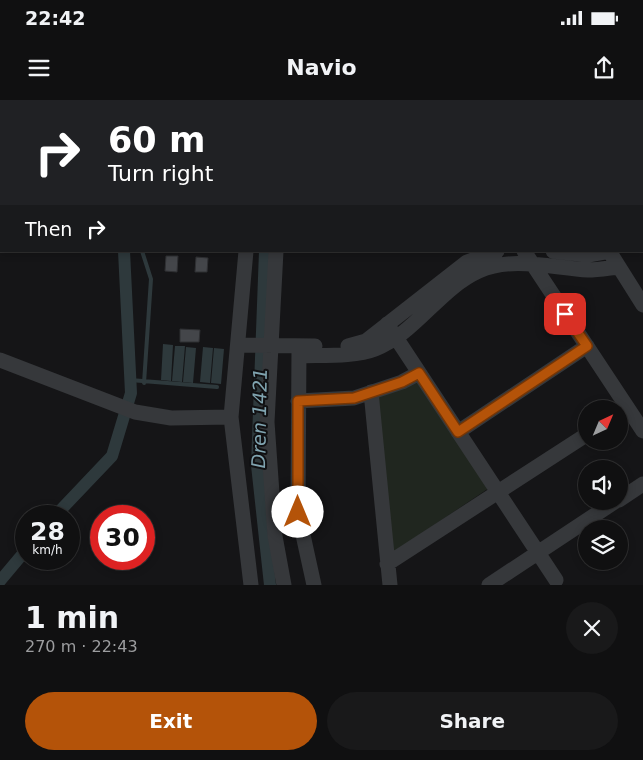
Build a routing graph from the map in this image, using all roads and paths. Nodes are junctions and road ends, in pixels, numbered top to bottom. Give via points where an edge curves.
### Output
1 (246, 252) edge
2 (276, 252) edge
3 (494, 252) edge
4 (525, 252) edge
5 (565, 252) edge
6 (602, 252) edge
7 (610, 252) edge
8 (533, 265) junction
9 (618, 267) junction
10 (643, 305) edge
11 (387, 324) junction
12 (396, 338) junction
13 (241, 344) junction
14 (269, 346) junction
15 (587, 346) junction
16 (299, 351) junction
17 (0, 360) edge
18 (419, 373) junction
19 (370, 392) junction
20 (617, 400) edge
21 (298, 401) junction
22 (628, 415) edge
23 (231, 417) junction
24 (643, 431) edge
25 (458, 432) junction
26 (578, 440) edge
27 (643, 484) edge
28 (498, 492) junction
29 (628, 494) edge
30 (603, 510) edge
31 (538, 553) junction
32 (387, 564) junction
33 (556, 580) dead end
34 (251, 585) edge
35 (284, 585) edge
36 (314, 585) edge
37 (390, 585) edge
38 (489, 585) edge

1 - 13 street
2 - 14 street
3 - 11 street via 467,262
4 - 8 street
5 - 6 street
7 - 9 street
8 - 9 street via 590,270
8 - 12 street via 499,264 477,272
8 - 15 street
9 - 10 street
11 - 12 street
11 - 16 street via 366,341
12 - 16 street via 374,350 336,354
12 - 18 street
13 - 14 street
13 - 23 street
14 - 16 street
14 - 35 street via 266,422 275,536
15 - 20 street
15 - 25 street
16 - 21 street
17 - 23 street via 135,412 171,418
18 - 19 street
18 - 25 street
19 - 21 street via 354,398
19 - 32 street
21 - 36 street via 298,512
22 - 24 street
23 - 34 street
25 - 28 street
26 - 28 street
27 - 29 street
28 - 31 street
28 - 32 street
30 - 31 street
31 - 33 street
31 - 38 street
32 - 37 street

